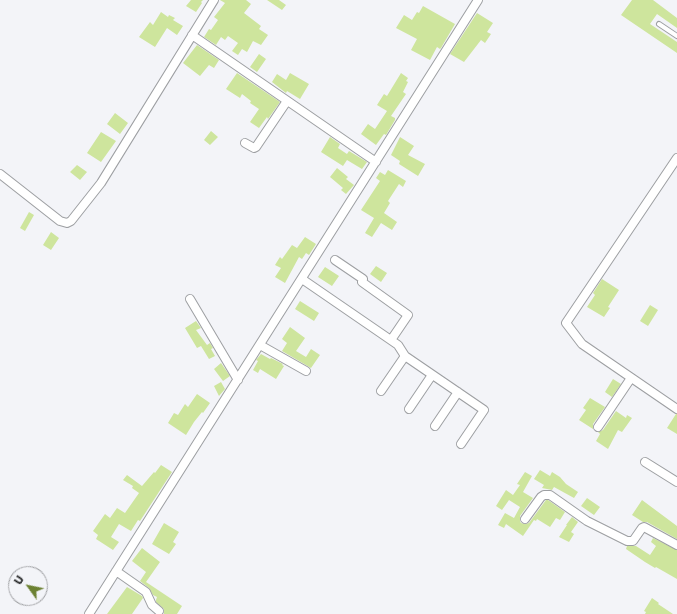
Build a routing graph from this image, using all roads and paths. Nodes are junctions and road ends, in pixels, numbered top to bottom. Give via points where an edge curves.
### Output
1 (214, 0) edge
2 (478, 0) edge
3 (659, 24) dead end
4 (192, 35) junction
5 (677, 36) edge
6 (287, 101) junction
7 (245, 143) dead end
8 (677, 158) edge
9 (376, 162) junction
10 (0, 174) edge
11 (335, 260) dead end
12 (302, 279) junction
13 (190, 299) dead end
14 (391, 340) junction
15 (260, 345) junction
16 (405, 356) junction
17 (306, 371) dead end
18 (432, 375) junction
19 (631, 378) junction
20 (238, 380) junction
21 (381, 391) dead end
22 (458, 392) junction
23 (409, 409) dead end
24 (677, 409) edge
25 (435, 426) dead end
26 (598, 427) dead end
27 (461, 444) dead end
28 (645, 462) dead end
29 (677, 482) edge
30 (525, 519) dead end
31 (677, 545) edge
32 (116, 572) junction
33 (159, 611) dead end
34 (89, 614) edge

1 - 4 street
2 - 9 street
3 - 5 lane
4 - 6 street
4 - 10 street via 101,184 71,221 60,221
6 - 7 street via 256,147
6 - 9 street
8 - 19 street via 566,323 582,344
9 - 12 street
11 - 14 street via 408,315
12 - 14 street
12 - 15 street
13 - 20 street
14 - 16 street
15 - 17 street
15 - 20 street
16 - 18 street
16 - 21 street
18 - 22 street
18 - 23 street
19 - 24 street
19 - 26 street
20 - 32 street
22 - 25 street
22 - 27 street via 484,410
28 - 29 street
30 - 31 street via 541,497 550,495 587,521 627,541 633,540 644,527
32 - 33 street via 146,592 152,605
32 - 34 street

